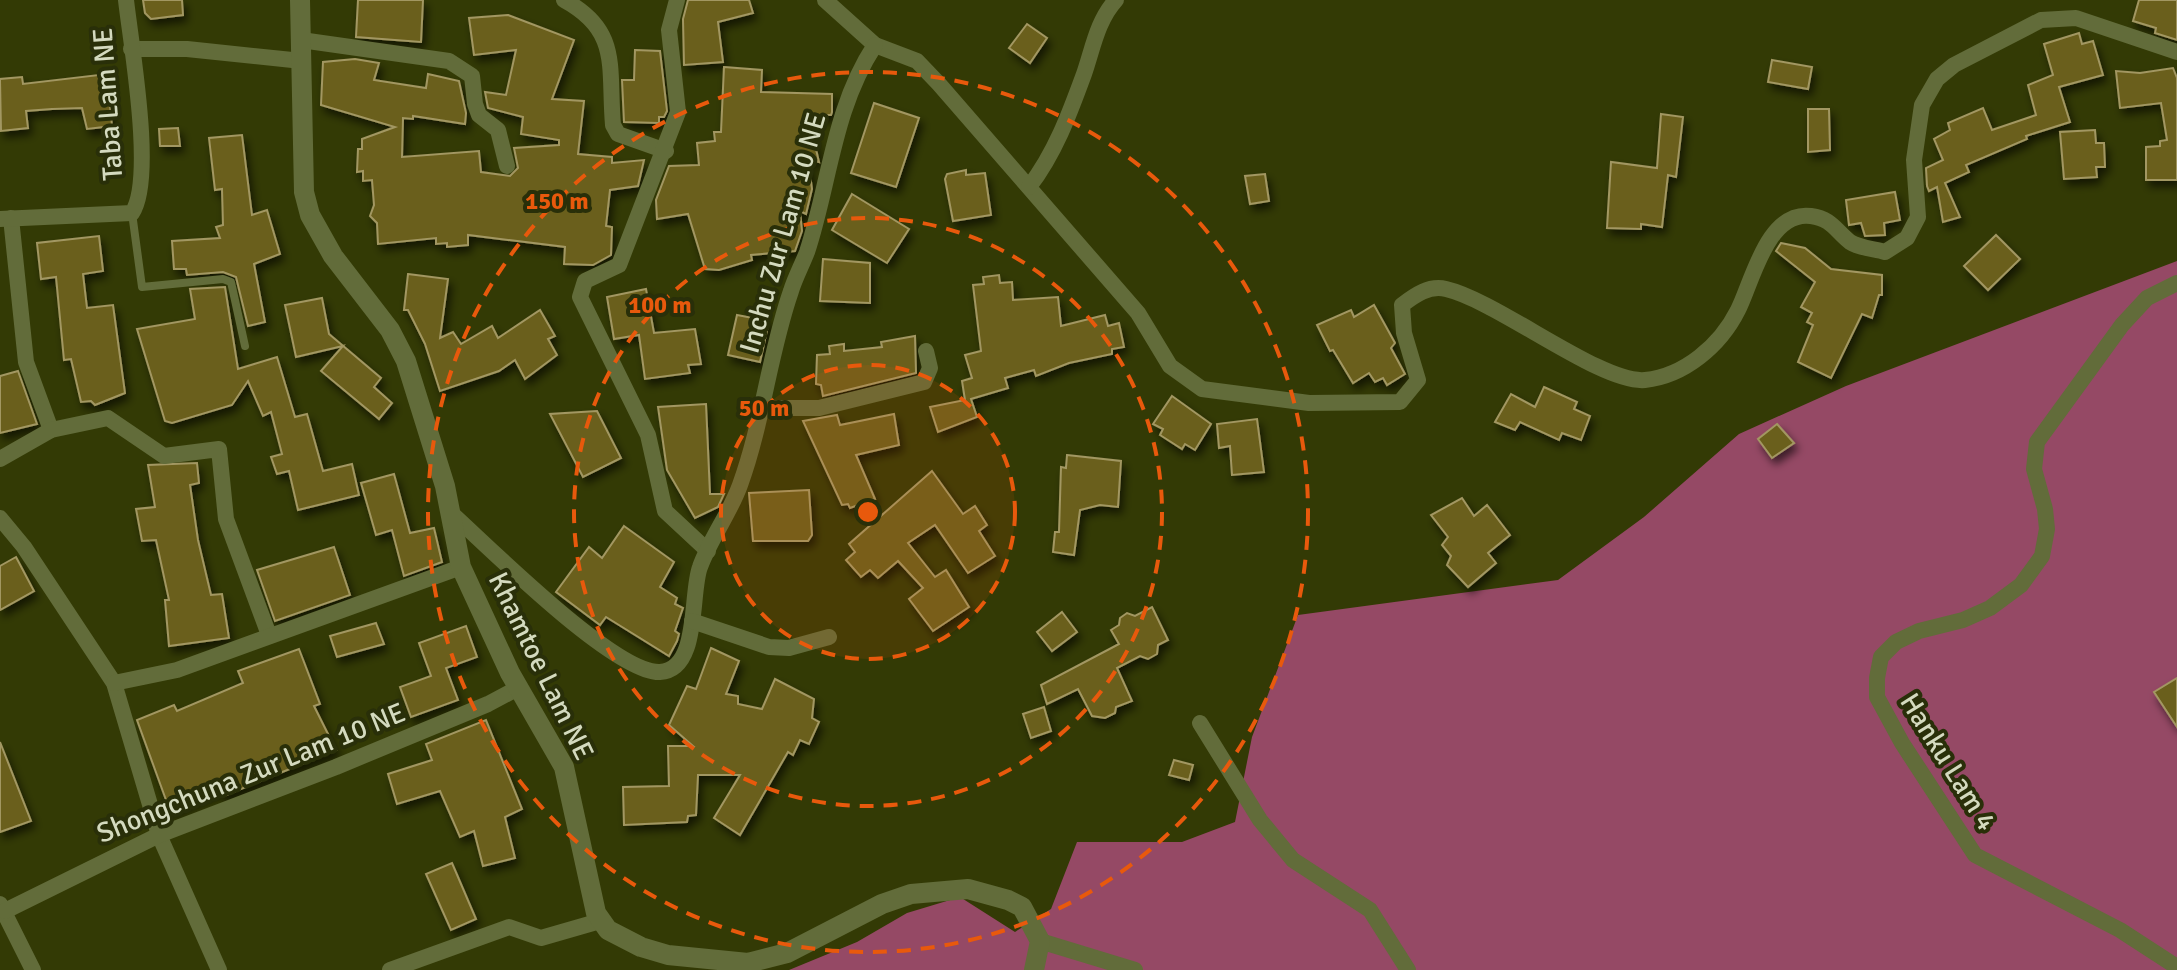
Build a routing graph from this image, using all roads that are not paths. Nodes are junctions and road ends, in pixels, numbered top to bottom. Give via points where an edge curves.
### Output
1 (126, 0) edge
2 (300, 0) edge
3 (564, 0) edge
4 (677, 0) edge
5 (825, 0) edge
6 (1116, 0) edge
7 (301, 40) junction
8 (875, 45) junction
9 (131, 49) junction
10 (2177, 52) edge
11 (302, 61) junction
12 (666, 151) junction
13 (507, 166) dead end
14 (1029, 187) junction
15 (132, 213) junction
16 (5, 219) edge
17 (2177, 283) edge
18 (245, 346) dead end
19 (926, 351) dead end
20 (762, 408) junction
21 (51, 430) junction
22 (0, 459) edge
23 (450, 512) junction
24 (0, 518) edge
25 (708, 551) junction
26 (461, 567) junction
27 (692, 621) junction
28 (269, 635) junction
29 (829, 637) dead end
30 (114, 683) junction
31 (518, 688) junction
32 (1200, 723) dead end
33 (159, 835) junction
34 (2, 908) edge
35 (600, 921) junction
36 (1040, 941) junction
37 (2177, 967) edge
38 (33, 970) edge
39 (219, 970) edge
40 (390, 970) edge
41 (1034, 970) edge
42 (1135, 970) edge
43 (1408, 970) edge

1 - 9 street, Taba Lam NE
2 - 7 main road, Khamtoe Lam NE
3 - 12 street via 601,27 618,134
4 - 12 street via 669,30 678,112
5 - 8 street
6 - 14 street via 1104,14 1048,161
7 - 11 main road, Khamtoe Lam NE
7 - 13 street via 462,67 472,76 479,115 498,130
8 - 14 street via 917,61
8 - 20 street, Inchu Zur Lam 10 NE via 856,77 840,126
9 - 11 street
9 - 15 street, Taba Lam NE via 142,177 140,201
10 - 14 street via 2076,18 2041,20 1954,65 1937,79 1922,105 1914,160 1918,217 1907,238 1885,252 1852,243 1833,222 1808,215 1780,226 1757,258 1738,311 1711,347 1672,376 1641,380 1621,378 1445,289 1420,292 1402,305 1418,380 1400,402 1309,403 1202,389 1170,366 1138,313
11 - 23 main road, Khamtoe Lam NE via 304,192 310,215 333,256 400,346
12 - 25 street via 619,265 585,281 580,297 648,435 665,511
15 - 16 street, Taba Lam NE
15 - 18 lane via 142,287 231,282
16 - 21 street via 26,362
17 - 37 street, Hanku Lam 4 via 2147,298 2122,325 2037,442 2034,469 2047,529 2042,556 2021,585 1990,608 1896,642 1881,657 1877,678 1877,697 1902,743 1975,855 2120,930
19 - 20 street via 930,368 924,382 819,408
20 - 25 street, Inchu Zur Lam 10 NE via 739,488
21 - 22 street
21 - 28 street via 108,418 164,456 219,449 226,519
23 - 26 main road, Khamtoe Lam NE
23 - 27 street, Inchu Zur Lam 10 NE via 589,636 636,668 673,668 683,657
24 - 30 street
25 - 27 street, Inchu Zur Lam 10 NE via 695,584
26 - 28 street
26 - 31 main road, Khamtoe Lam NE
27 - 29 street via 769,647 789,648
28 - 30 street via 177,670
30 - 33 street
31 - 33 street, Shongchuna Zur Lam 10 NE
31 - 35 main road, Khamtoe Lam NE via 564,767
32 - 43 street via 1260,820 1293,860 1370,910
33 - 34 street, Shongchuna Zur Lam 10 NE
33 - 39 street
34 - 38 street
35 - 36 main road via 624,940 668,955 748,963 787,953 897,899 968,889 1022,907
35 - 40 street via 541,938 509,927
36 - 41 main road
36 - 42 street

